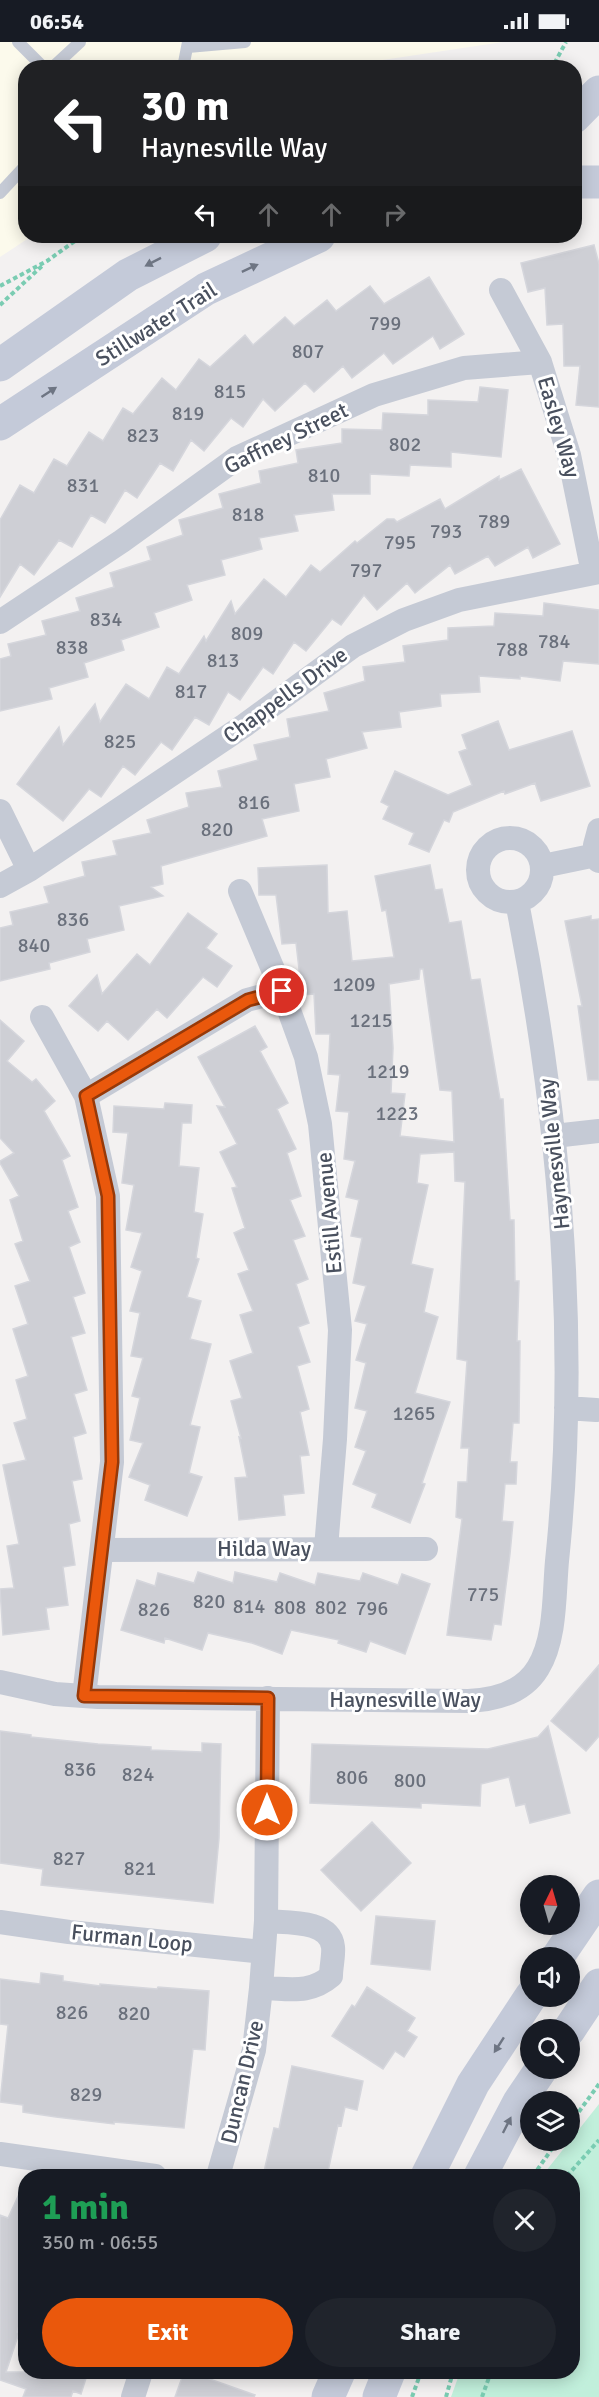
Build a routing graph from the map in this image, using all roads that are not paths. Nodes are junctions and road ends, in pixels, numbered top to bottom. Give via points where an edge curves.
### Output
1 (18, 42) edge
2 (80, 42) edge
3 (245, 42) edge
4 (188, 44) edge
5 (36, 60) edge
6 (61, 60) edge
7 (185, 60) edge
8 (599, 92) edge
9 (582, 109) edge
10 (18, 174) edge
11 (582, 182) edge
12 (599, 183) edge
13 (0, 193) edge
14 (191, 243) edge
15 (305, 243) edge
16 (501, 290) dead end
17 (540, 362) junction
18 (0, 365) edge
19 (0, 424) edge
20 (596, 572) edge
21 (0, 622) edge
22 (0, 811) edge
23 (599, 830) edge
24 (597, 858) edge
25 (543, 866) junction
26 (29, 870) junction
27 (0, 886) edge
28 (240, 891) dead end
29 (517, 902) junction
30 (282, 991) junction
31 (42, 1017) dead end
32 (86, 1096) junction
33 (599, 1131) edge
34 (554, 1136) junction
35 (566, 1408) junction
36 (598, 1411) edge
37 (326, 1548) junction
38 (426, 1549) dead end
39 (102, 1550) junction
40 (0, 1682) edge
41 (84, 1696) junction
42 (268, 1698) junction
43 (599, 1896) edge
44 (266, 1921) junction
45 (0, 1922) edge
46 (564, 1947) edge
47 (263, 1952) junction
48 (599, 1985) edge
49 (261, 1988) junction
50 (524, 2007) edge
51 (576, 2019) edge
52 (535, 2079) edge
53 (0, 2154) edge
54 (106, 2169) edge
55 (220, 2169) edge
56 (430, 2169) edge
57 (484, 2169) edge
58 (139, 2379) edge
59 (336, 2379) edge
60 (386, 2379) edge
61 (133, 2397) edge
62 (328, 2397) edge
63 (379, 2397) edge

1 - 5 lane
2 - 6 lane
3 - 4 lane
4 - 7 lane
8 - 9 main road
10 - 13 lane
11 - 12 main road
14 -> 18 main road via 128,275
19 -> 15 main road, Stillwater Trail via 206,289
16 - 17 street, Easley Way
17 - 20 street, Easley Way via 569,455
17 - 21 street, Gaffney Street via 464,368 374,395 237,458
20 - 26 street, Chappells Drive via 459,600 404,620 353,646 245,725
22 - 26 street
23 - 24 street via 594,845
24 - 25 street
25 - 29 street via 539,885
25 - 29 street via 540,856 524,840 502,838 484,850 478,872 486,892 506,902
26 - 27 street, Chappells Drive
28 - 30 street, Estill Avenue
29 - 34 street, Haynesville Way
30 - 32 street via 248,1000
30 - 37 street, Estill Avenue via 306,1057 320,1124 340,1330
31 - 32 street
32 - 39 street via 108,1196 112,1462
33 - 34 street
34 - 35 street, Haynesville Way via 562,1245
35 - 36 street
35 - 42 street, Haynesville Way via 561,1530 551,1626 539,1667 528,1681 492,1700
37 - 38 street, Hilda Way
37 - 39 street, Hilda Way
39 - 41 street
40 - 41 street, Haynesville Way
41 - 42 street, Haynesville Way
42 - 44 street, Duncan Drive
43 - 46 main road
44 - 47 street, Duncan Drive
44 - 49 street, Duncan Drive via 324,1931 333,1945 331,1976 306,1989
45 - 47 street, Furman Loop
47 - 49 street, Duncan Drive
48 - 51 main road
49 - 55 street, Duncan Drive via 254,2050
50 -> 56 main road via 473,2084
57 -> 52 main road
53 - 54 street
58 - 61 street
59 - 62 main road
60 - 63 main road

